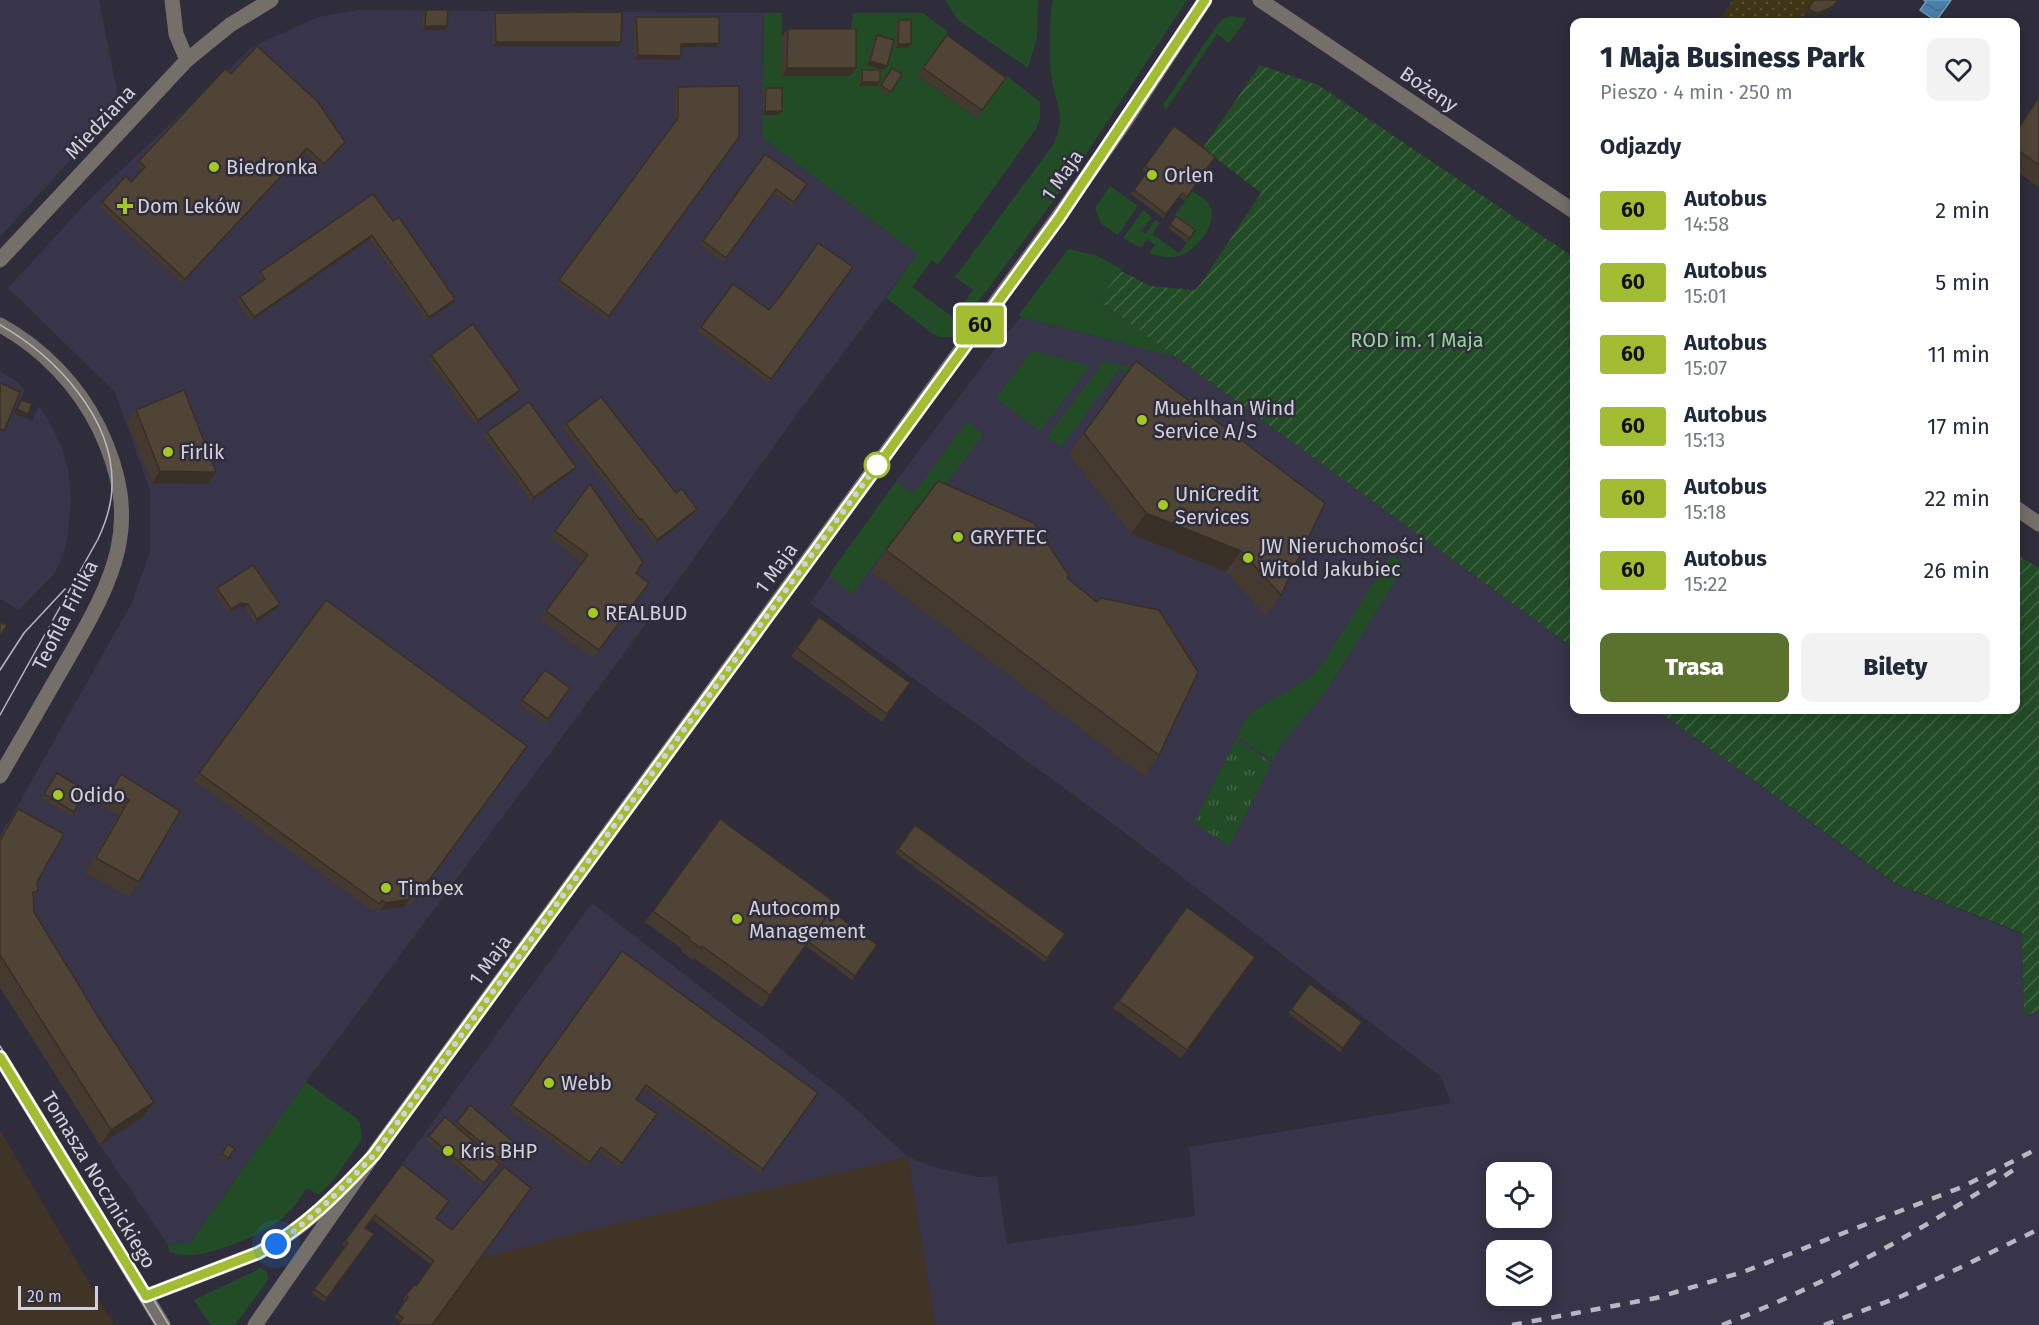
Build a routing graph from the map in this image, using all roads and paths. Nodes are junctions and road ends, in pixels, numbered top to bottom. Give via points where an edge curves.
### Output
1 (172, 0) edge
2 (271, 0) edge
3 (1205, 0) edge
4 (1260, 0) edge
5 (188, 60) junction
6 (1570, 209) edge
7 (0, 260) edge
8 (0, 325) edge
9 (2020, 511) edge
10 (2039, 524) edge
11 (0, 776) edge
12 (0, 1057) edge
13 (374, 1155) junction
14 (146, 1296) junction
15 (163, 1325) edge
16 (255, 1325) edge

1 - 5 street via 176,34
2 - 5 street, Miedziana via 230,25
3 - 13 street, 1 Maja via 1059,218
4 - 6 street, Bożeny
5 - 7 street, Miedziana
8 - 11 street, Teofila Firlika via 53,365 86,406 112,459 122,502 120,542 106,588
9 - 10 street
12 - 14 street, Tomasza Nocznickiego
13 - 14 street, 1 Maja via 324,1206 276,1244
13 - 16 street, 1 Maja
14 - 15 street, Tomasza Nocznickiego

